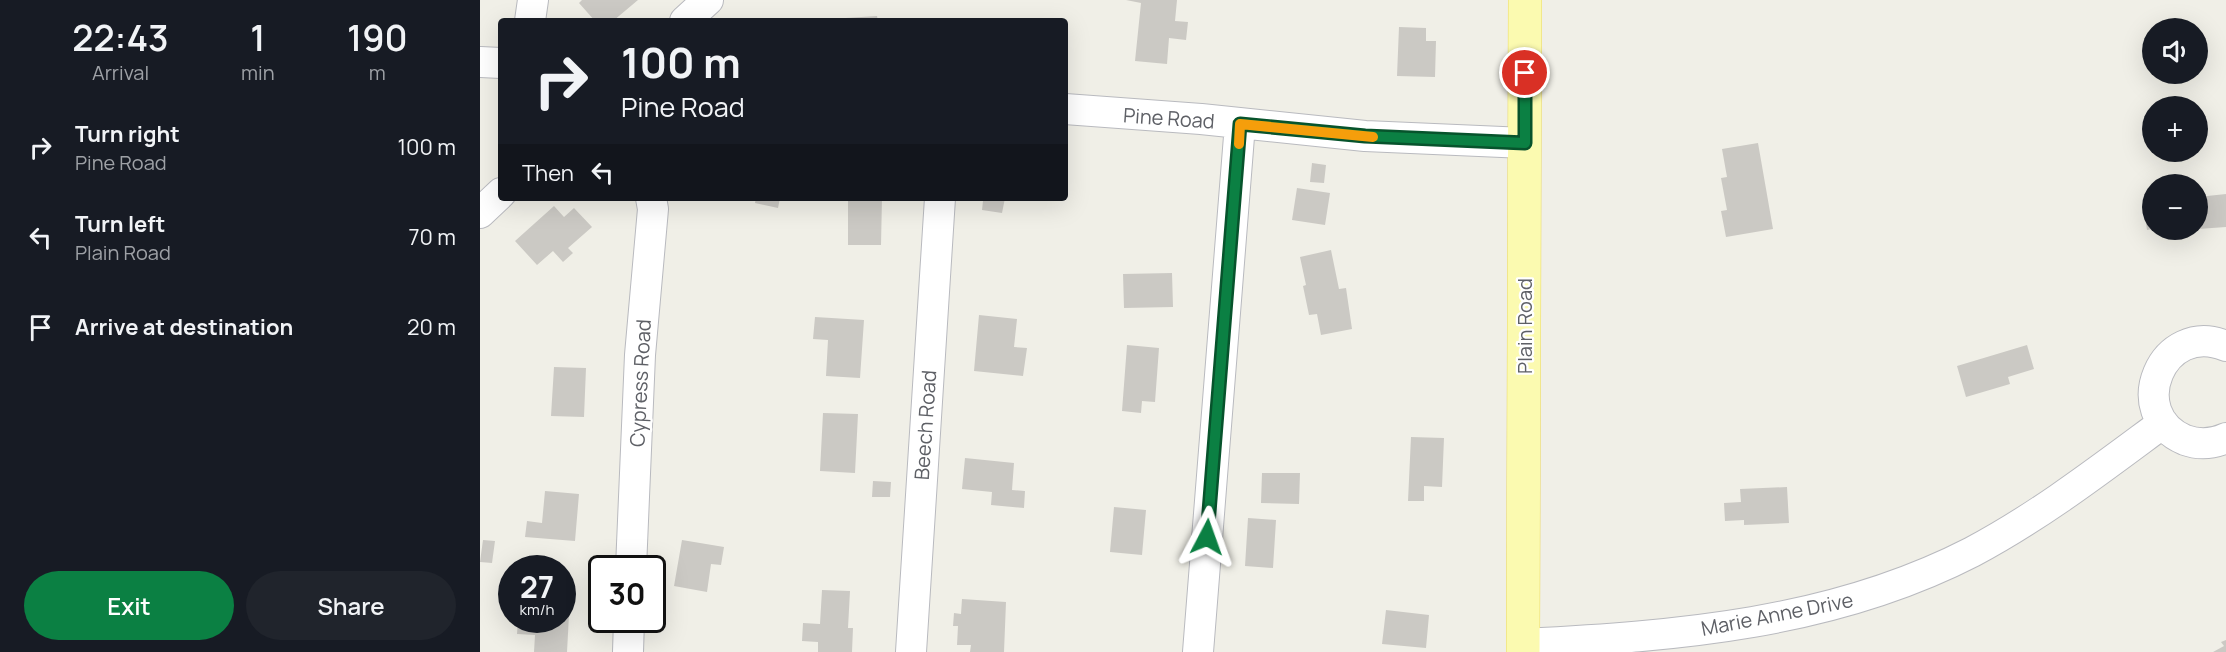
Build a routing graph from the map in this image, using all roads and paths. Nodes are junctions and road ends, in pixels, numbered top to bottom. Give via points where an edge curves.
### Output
1 (533, 0) edge
2 (708, 0) edge
3 (1526, 0) edge
4 (530, 18) edge
5 (688, 18) edge
6 (480, 62) edge
7 (498, 63) edge
8 (1068, 109) edge
9 (1240, 124) junction
10 (1525, 143) junction
11 (498, 196) edge
12 (652, 201) edge
13 (940, 201) edge
14 (480, 213) edge
15 (2226, 346) edge
16 (2163, 423) junction
17 (2226, 438) edge
18 (632, 555) edge
19 (628, 633) edge
20 (1523, 648) edge
21 (627, 652) edge
22 (911, 652) edge
23 (1198, 652) edge

1 - 4 street
2 - 5 street
3 - 10 main road, Plain Road
6 - 7 street
8 - 9 street, Pine Road
9 - 10 street, Pine Road via 1365,136
9 - 23 street
10 - 20 main road, Plain Road
11 - 14 street
12 - 18 street, Cypress Road
13 - 22 street, Beech Road
15 - 16 street via 2208,341 2187,344 2162,363 2154,393
16 - 17 street via 2189,441 2211,443
16 - 20 street, Marie Anne Drive via 2009,531 1893,587 1813,611 1727,626
19 - 21 street

